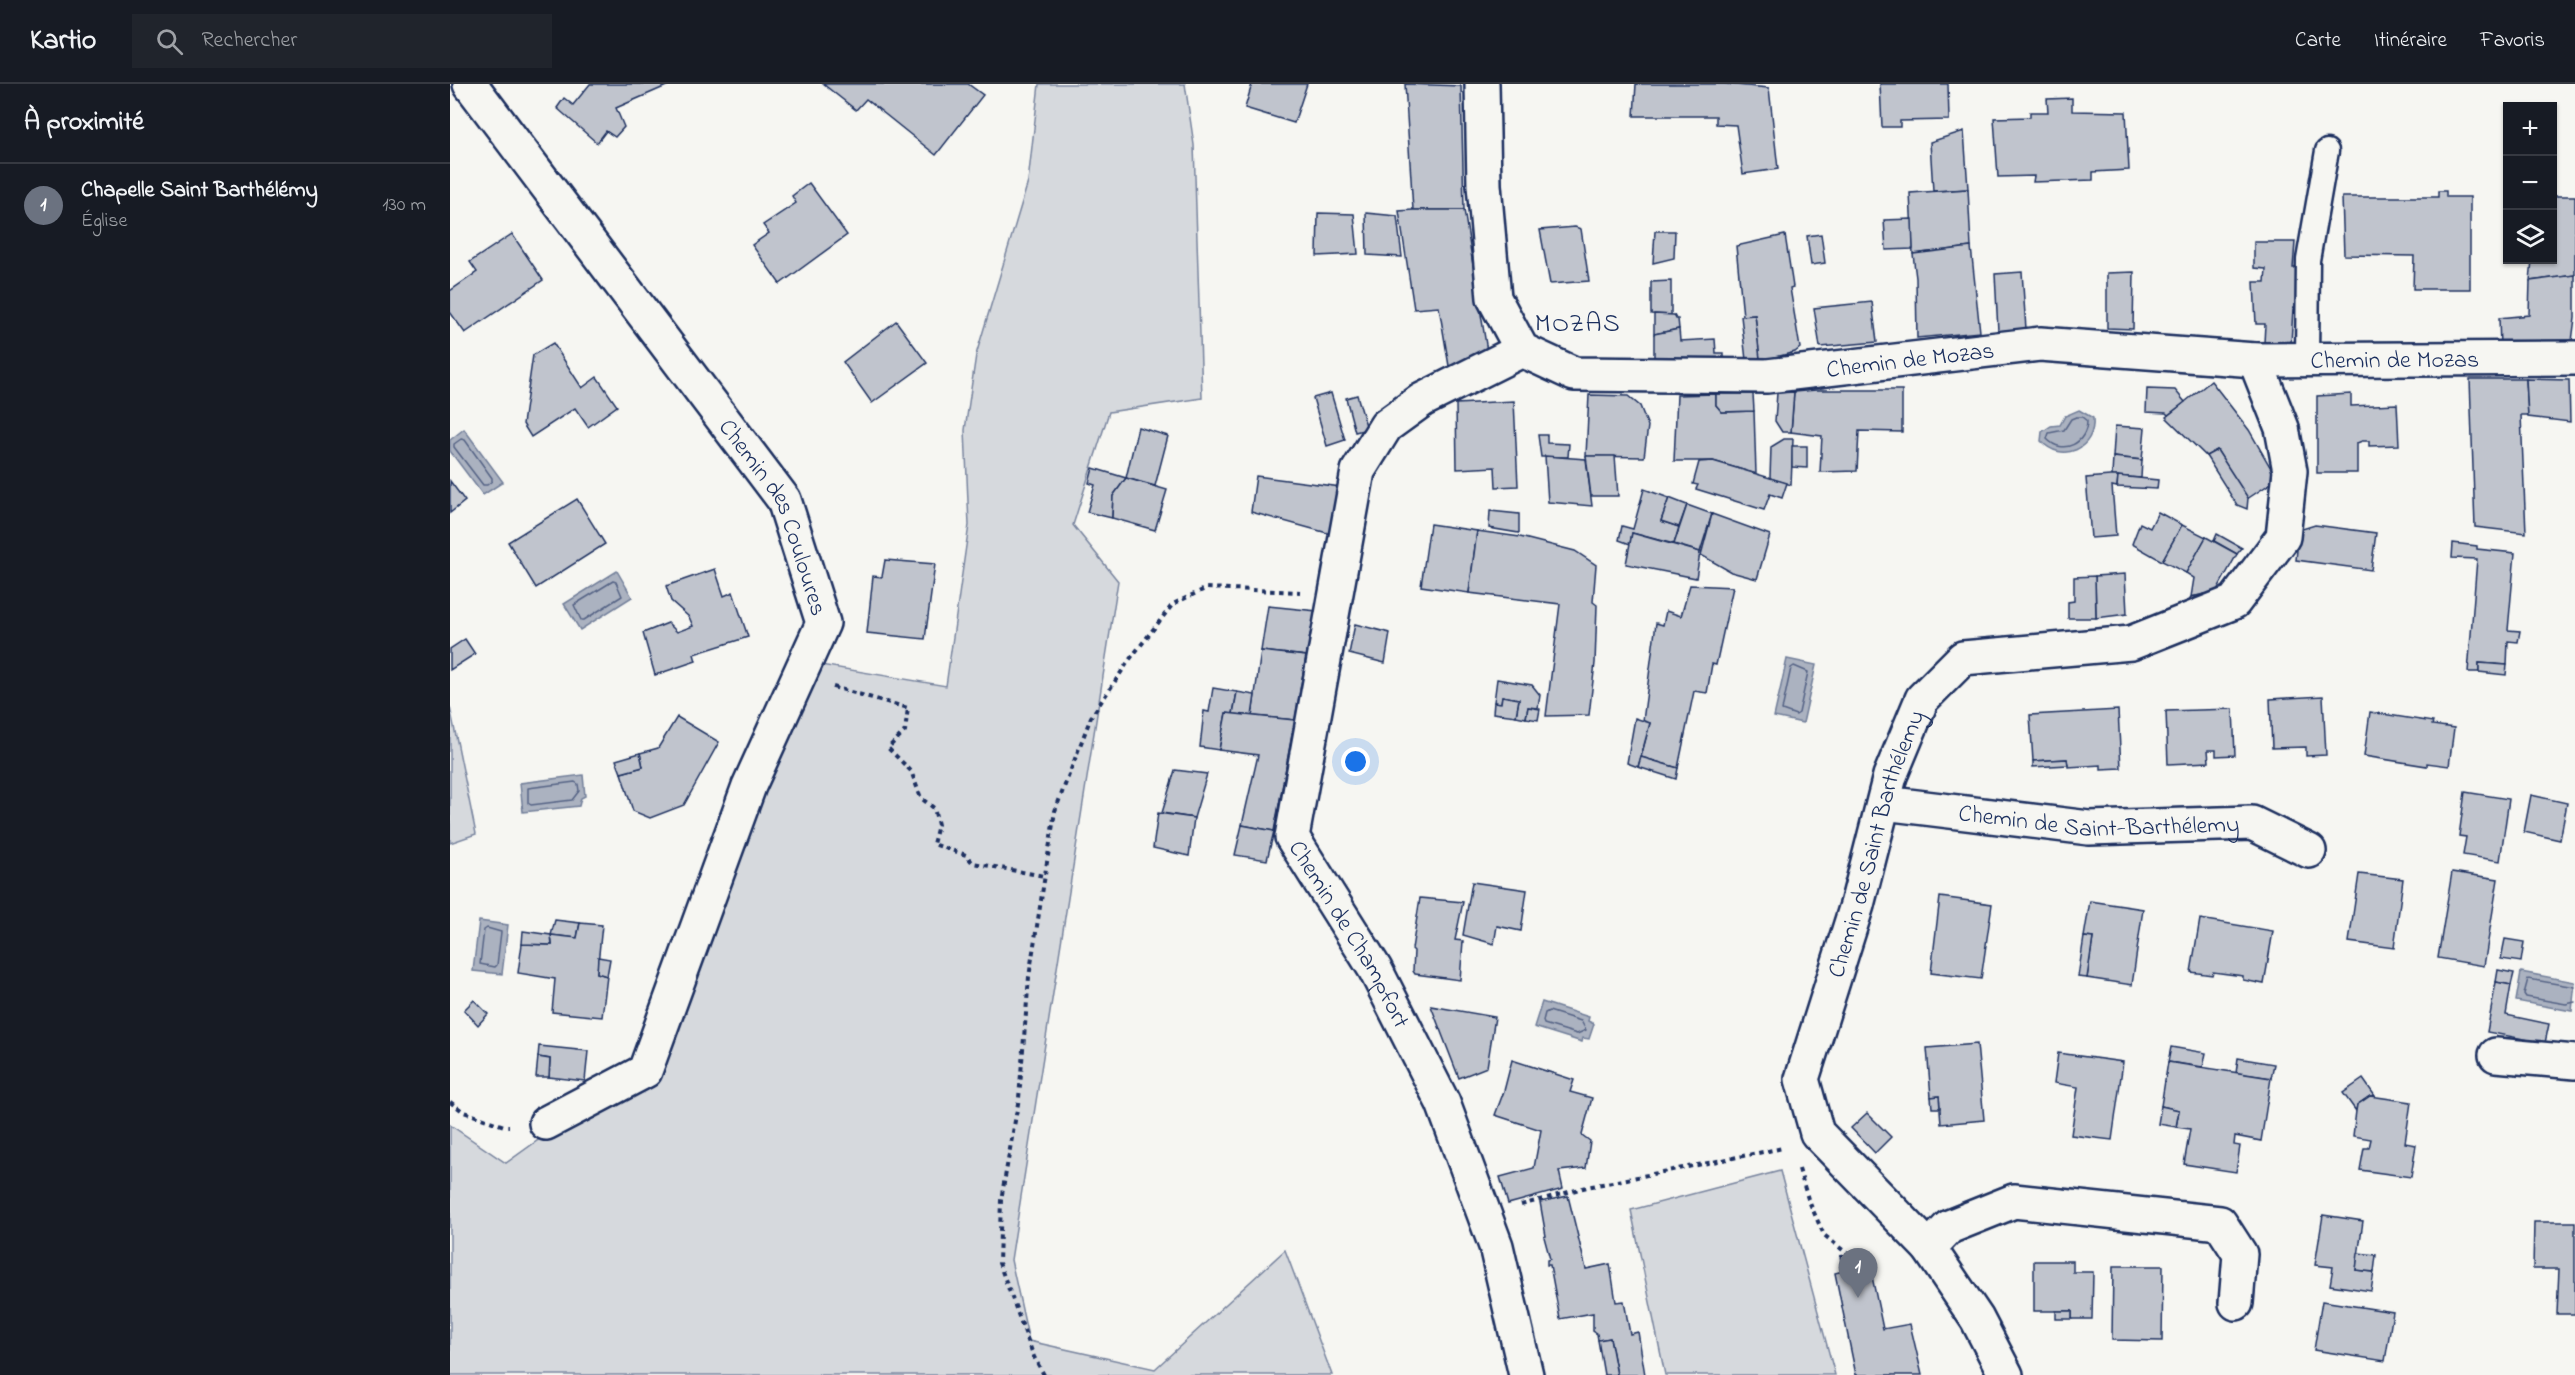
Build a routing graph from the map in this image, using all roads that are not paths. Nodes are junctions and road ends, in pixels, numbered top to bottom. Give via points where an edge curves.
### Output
1 (470, 84) edge
2 (1482, 84) edge
3 (2327, 151) dead end
4 (1522, 350) junction
5 (2575, 358) edge
6 (2307, 359) junction
7 (2255, 360) junction
8 (1884, 803) junction
9 (2309, 851) dead end
10 (2496, 1055) dead end
11 (2575, 1062) edge
12 (546, 1123) road end
13 (1929, 1248) junction
14 (2236, 1303) dead end
15 (1526, 1375) edge
16 (2006, 1375) edge

1 - 12 street, Chemin des Couloures via 784,500 823,623 749,786 645,1071
2 - 4 street via 1484,185 1494,298
3 - 6 lane via 2308,260
4 - 7 street, Chemin de Mozas via 1574,374 1608,375 1767,376 2040,344
4 - 15 street, Chemin de Champfort via 1422,399 1386,426 1358,471 1292,837 1375,969 1443,1103 1496,1246
5 - 6 street, Chemin de Mozas
6 - 7 street, Chemin de Mozas
7 - 8 street, Chemin de Saint Barthélemy via 2282,428 2290,471 2283,537 2234,602 2131,643 1963,658 1922,699 1890,777
8 - 9 street, Chemin de Saint-Barthélemy via 2089,828 2252,823
8 - 13 street, Chemin de Saint Barthélemy via 1857,905 1802,1079 1816,1133
10 - 11 street
13 - 14 street via 1949,1227 2014,1201 2220,1223 2240,1254
13 - 16 street, Chemin de Saint Barthélemy via 1977,1319

